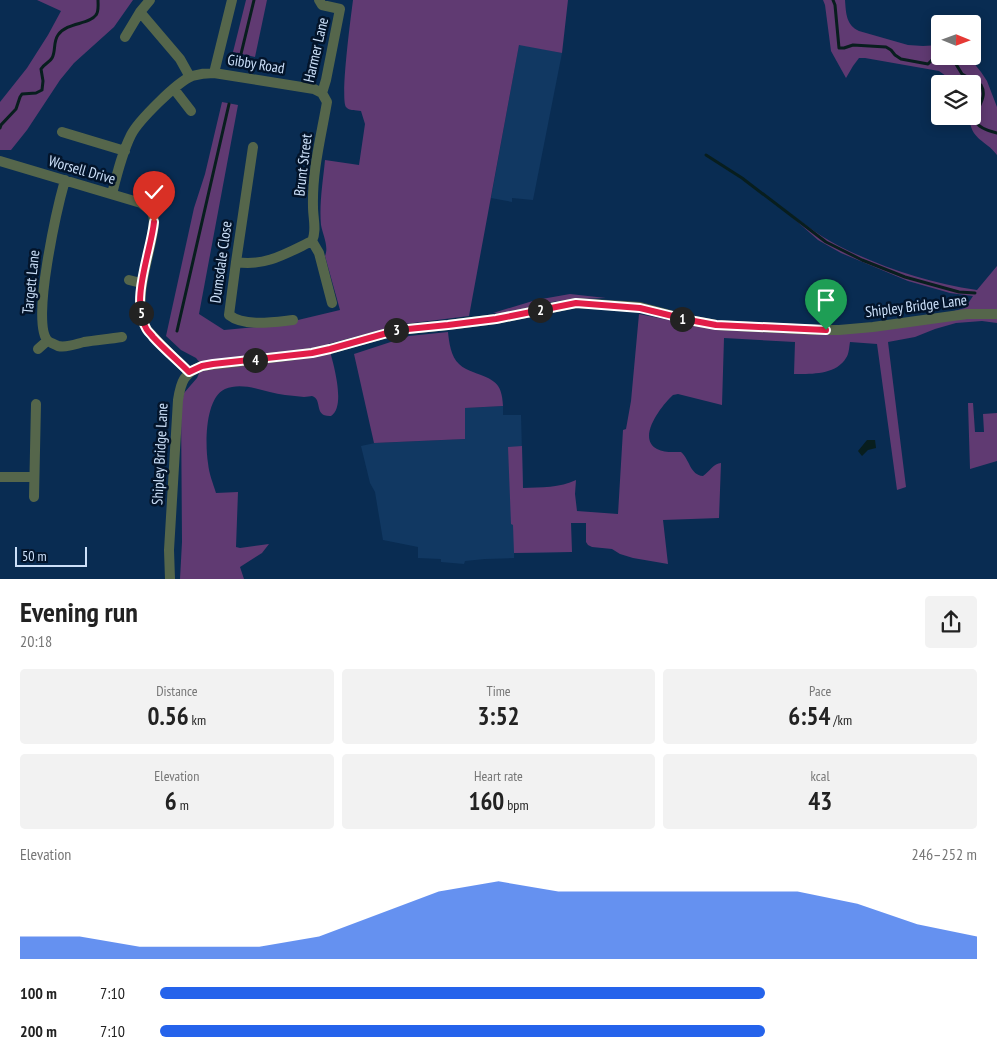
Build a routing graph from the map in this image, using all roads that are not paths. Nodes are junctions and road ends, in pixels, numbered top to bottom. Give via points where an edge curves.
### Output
1 (150, 0) edge
2 (232, 0) edge
3 (318, 0) edge
4 (341, 5) edge
5 (140, 12) junction
6 (124, 37) dead end
7 (214, 72) junction
8 (190, 77) junction
9 (174, 89) junction
10 (322, 93) junction
11 (191, 111) dead end
12 (62, 132) dead end
13 (253, 147) dead end
14 (125, 151) junction
15 (0, 161) edge
16 (65, 180) junction
17 (112, 194) junction
18 (312, 242) junction
19 (236, 262) junction
20 (128, 280) dead end
21 (141, 283) junction
22 (332, 303) dead end
23 (997, 314) edge
24 (293, 320) dead end
25 (122, 337) dead end
26 (47, 341) junction
27 (38, 350) dead end
28 (189, 372) junction
29 (36, 404) dead end
30 (0, 477) edge
31 (34, 477) junction
32 (34, 497) dead end
33 (170, 579) edge

1 - 5 street
2 - 7 street, Gibby Road
3 - 4 street, Harmer Lane via 322,5
4 - 10 street, Harmer Lane
5 - 6 street
5 - 8 street via 180,59
7 - 8 street, Gibby Road
7 - 10 street, Gibby Road
8 - 9 street, Gibby Road
9 - 11 street
9 - 14 street, Gibby Road via 139,122
10 - 18 street, Brunt Street via 326,102 315,164 315,236
12 - 14 street
13 - 19 street, Dumsdale Close
14 - 17 street, Gibby Road
15 - 16 street, Worsell Drive
16 - 17 street, Worsell Drive
16 - 26 street, Targett Lane via 44,284 42,328
17 - 21 street, Worsell Drive via 152,211 153,232
18 - 19 street via 272,260 247,264
18 - 22 street, Brunt Street via 319,253
19 - 24 street, Dumsdale Close via 229,315 242,322
20 - 21 street
21 - 28 street, Worsell Drive via 141,314 146,328
23 - 28 street, Shipley Bridge Lane via 967,314 873,327 816,330 716,325 640,308 576,303 496,319 398,330 321,351 213,364
25 - 26 street via 69,346
26 - 27 street
28 - 33 street, Shipley Bridge Lane via 181,386 177,407
29 - 31 street
30 - 31 street
31 - 32 street

